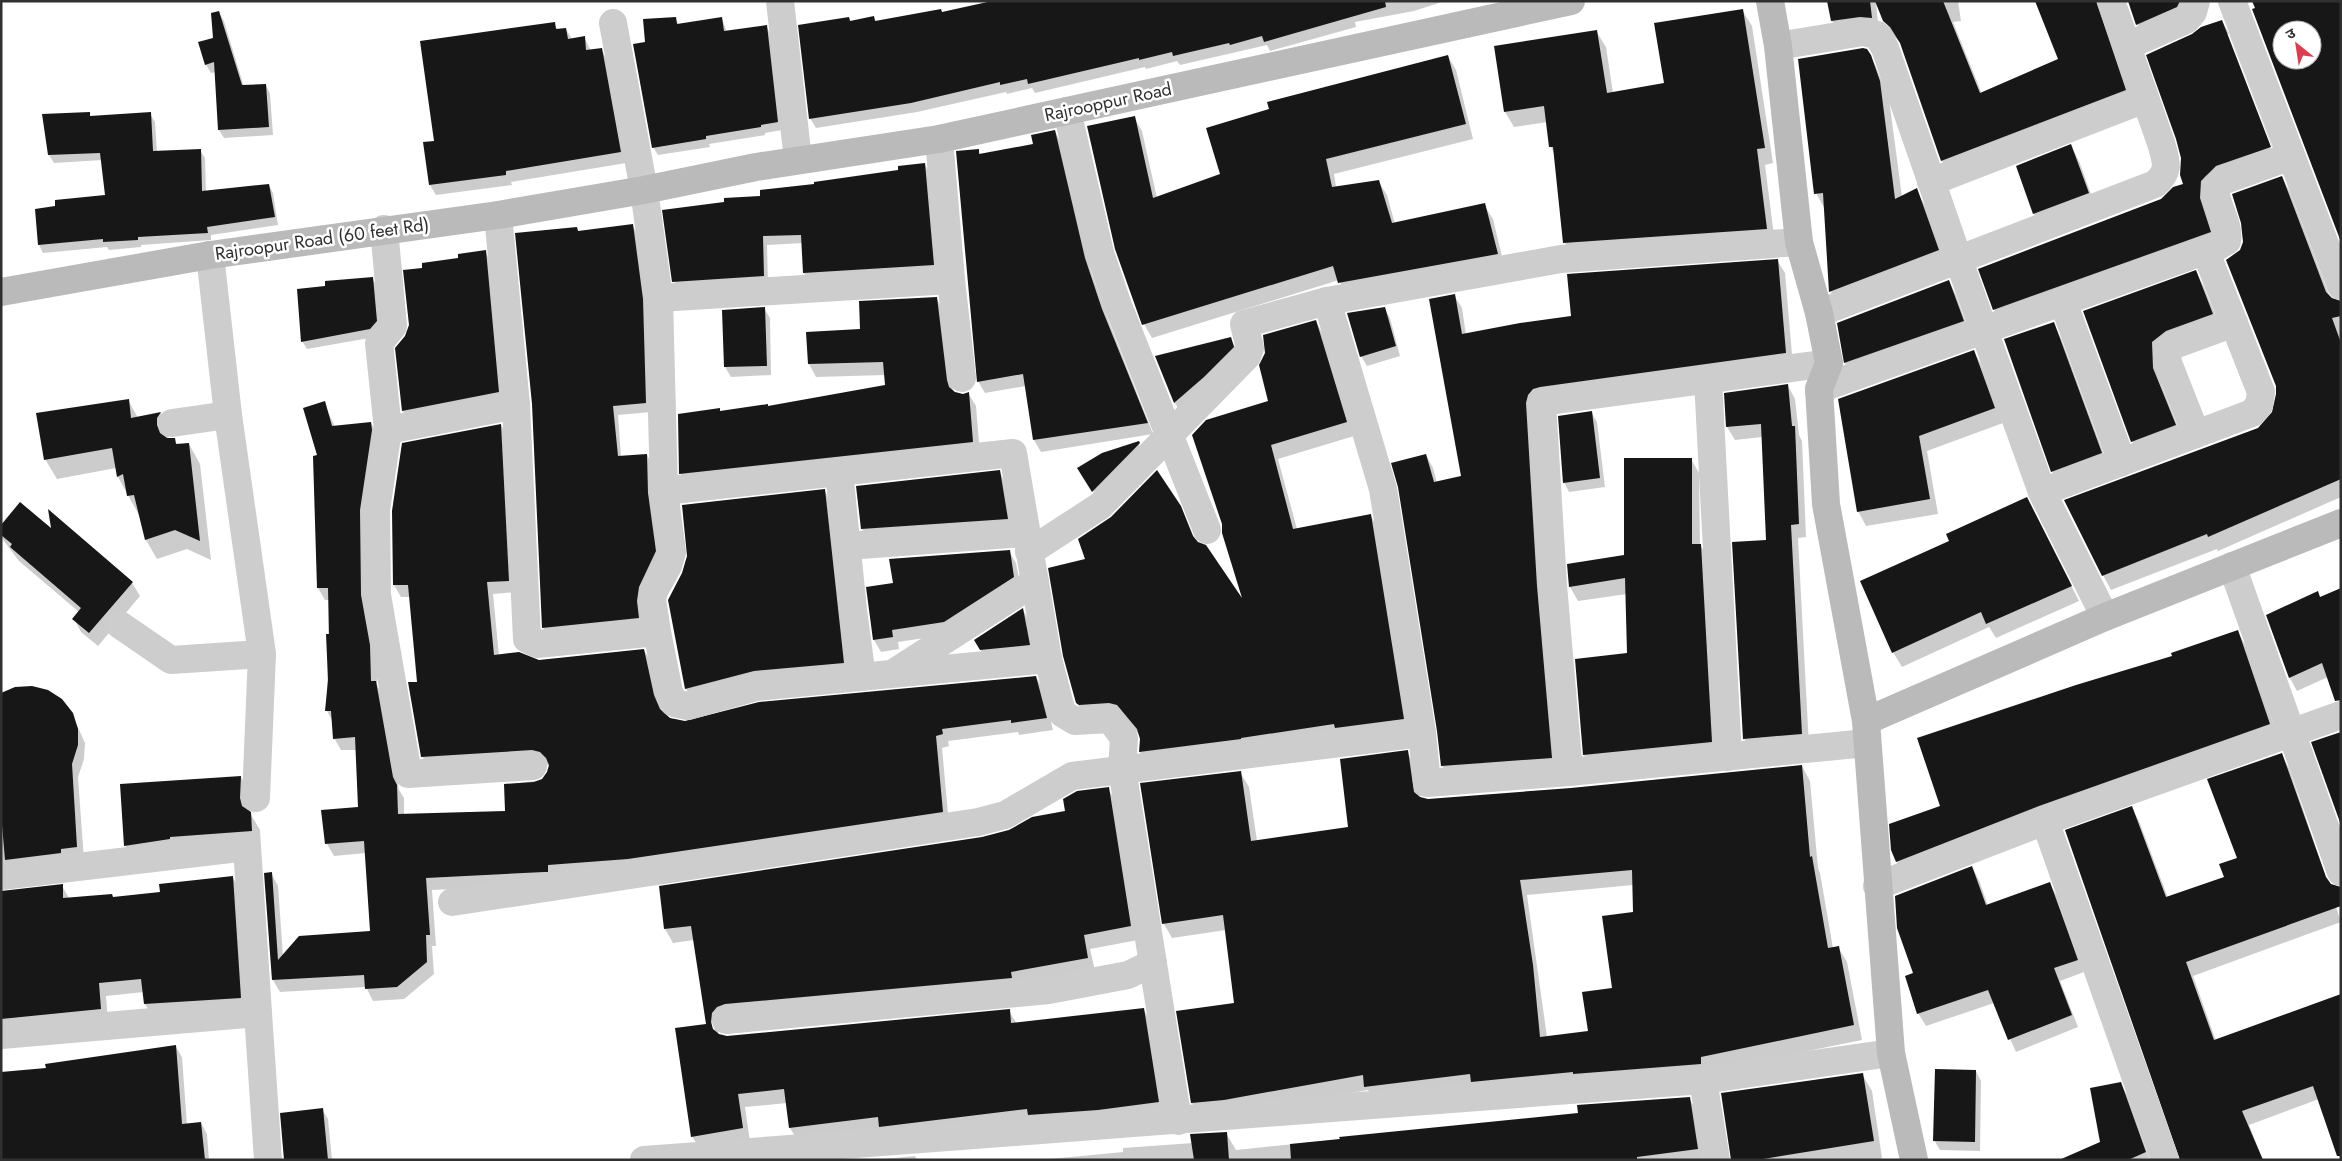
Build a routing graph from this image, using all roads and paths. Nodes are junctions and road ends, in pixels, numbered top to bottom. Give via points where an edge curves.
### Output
1 (780, 1) edge
2 (1570, 1) edge
3 (1770, 1) edge
4 (2111, 1) edge
5 (2196, 1) edge
6 (2232, 1) edge
7 (613, 23) dead end
8 (1778, 46) junction
9 (2127, 46) junction
10 (2145, 99) junction
11 (1067, 111) junction
12 (939, 139) junction
13 (2291, 156) junction
14 (798, 160) junction
15 (1931, 182) junction
16 (644, 190) junction
17 (498, 214) junction
18 (384, 229) junction
19 (1799, 242) junction
20 (2205, 250) junction
21 (210, 255) junction
22 (1959, 261) junction
23 (951, 280) junction
24 (2341, 286) edge
25 (1, 292) edge
26 (659, 298) junction
27 (1327, 301) junction
28 (2063, 302) junction
29 (1819, 313) junction
30 (2234, 322) junction
31 (1984, 330) junction
32 (1829, 363) junction
33 (962, 378) dead end
34 (1708, 380) junction
35 (1819, 389) junction
36 (516, 404) junction
37 (228, 415) junction
38 (172, 423) dead end
39 (388, 430) junction
40 (2196, 434) junction
41 (1169, 435) junction
42 (2122, 462) junction
43 (839, 471) junction
44 (664, 491) junction
45 (2042, 492) junction
46 (2341, 523) edge
47 (1207, 530) dead end
48 (1028, 543) junction
49 (847, 546) junction
50 (2232, 566) junction
51 (1035, 582) junction
52 (2105, 617) junction
53 (120, 625) dead end
54 (656, 632) junction
55 (262, 654) junction
56 (1048, 658) junction
57 (892, 674) junction
58 (862, 677) junction
59 (2341, 715) edge
60 (1866, 732) junction
61 (2291, 732) junction
62 (1422, 733) junction
63 (1728, 757) junction
64 (533, 766) dead end
65 (1122, 769) junction
66 (1569, 772) junction
67 (256, 798) dead end
68 (2045, 822) junction
69 (2341, 872) edge
70 (1, 876) edge
71 (1877, 886) junction
72 (452, 902) dead end
73 (1153, 963) junction
74 (258, 1013) junction
75 (726, 1020) dead end
76 (1, 1035) edge
77 (1891, 1053) junction
78 (1703, 1080) junction
79 (1178, 1120) junction
80 (268, 1160) edge
81 (644, 1160) edge
82 (1716, 1160) edge
83 (1914, 1160) edge
84 (2165, 1160) edge

1 - 14 street
2 - 11 main road, Rajrooppur Road
3 - 8 main road
4 - 9 street
5 - 9 street via 2194,12 2186,20
6 - 13 street
7 - 16 street
8 - 15 street via 1862,32 1877,36 1885,48
8 - 19 main road
9 - 10 street
10 - 15 street
10 - 22 street via 2167,164 2164,176 2155,184
11 - 12 main road, Rajrooppur Road
11 - 41 street via 1100,253
12 - 14 main road, Rajrooppur Road
12 - 23 street
13 - 20 street via 2214,186 2214,196 2228,232 2227,241
13 - 24 street
14 - 16 main road, Rajrooppur Road
15 - 22 street
16 - 17 main road, Rajroopur Road (60 feet Rd)
16 - 26 street
17 - 18 main road, Rajroopur Road (60 feet Rd)
17 - 36 street
18 - 21 main road, Rajroopur Road (60 feet Rd)
18 - 39 street via 393,326 379,343
19 - 27 street via 1561,259
19 - 29 main road
20 - 28 street
20 - 30 street
21 - 25 main road, Rajroopur Road (60 feet Rd)
21 - 37 street
22 - 29 street
22 - 31 street
23 - 26 street
23 - 33 street
26 - 44 street
27 - 41 street via 1244,324 1250,348 1247,356
27 - 62 street via 1382,489
28 - 31 street
28 - 42 street
29 - 32 main road
30 - 40 street via 2261,392 2259,406 2252,413
30 - 40 street via 2171,346 2167,354
31 - 35 street
31 - 45 street
32 - 34 street
32 - 35 main road
34 - 63 street
34 - 66 street via 1542,402
35 - 60 main road via 1826,504
36 - 39 street
36 - 54 street via 527,639 537,644
37 - 38 street
37 - 55 street
39 - 64 street via 376,510 377,594 408,774
40 - 42 street
41 - 47 street
41 - 48 street via 1100,506
42 - 45 street
43 - 44 street
43 - 48 street via 1013,453
43 - 49 street
44 - 54 street via 672,552 652,599
45 - 52 street
46 - 50 main road
48 - 49 street
48 - 51 street
49 - 58 street
50 - 52 main road
50 - 61 street
51 - 56 street
51 - 57 street
52 - 60 main road
53 - 55 street via 171,660
54 - 58 street via 674,704 688,706 756,686
55 - 67 street
56 - 57 street
56 - 65 street via 1062,713 1075,721 1110,719 1124,738
57 - 58 street
59 - 61 street
60 - 63 street
60 - 71 main road
61 - 68 street
61 - 69 street
62 - 65 street
62 - 66 street via 1427,783
63 - 66 street
65 - 72 street via 1072,776 1005,815 978,822
65 - 73 street
68 - 71 street
68 - 84 street
70 - 74 street via 247,847
71 - 77 main road
73 - 75 street via 1128,975 1049,990
73 - 79 street
74 - 76 street
74 - 80 street
77 - 78 street
77 - 83 main road
78 - 79 street
78 - 82 street
79 - 81 street

